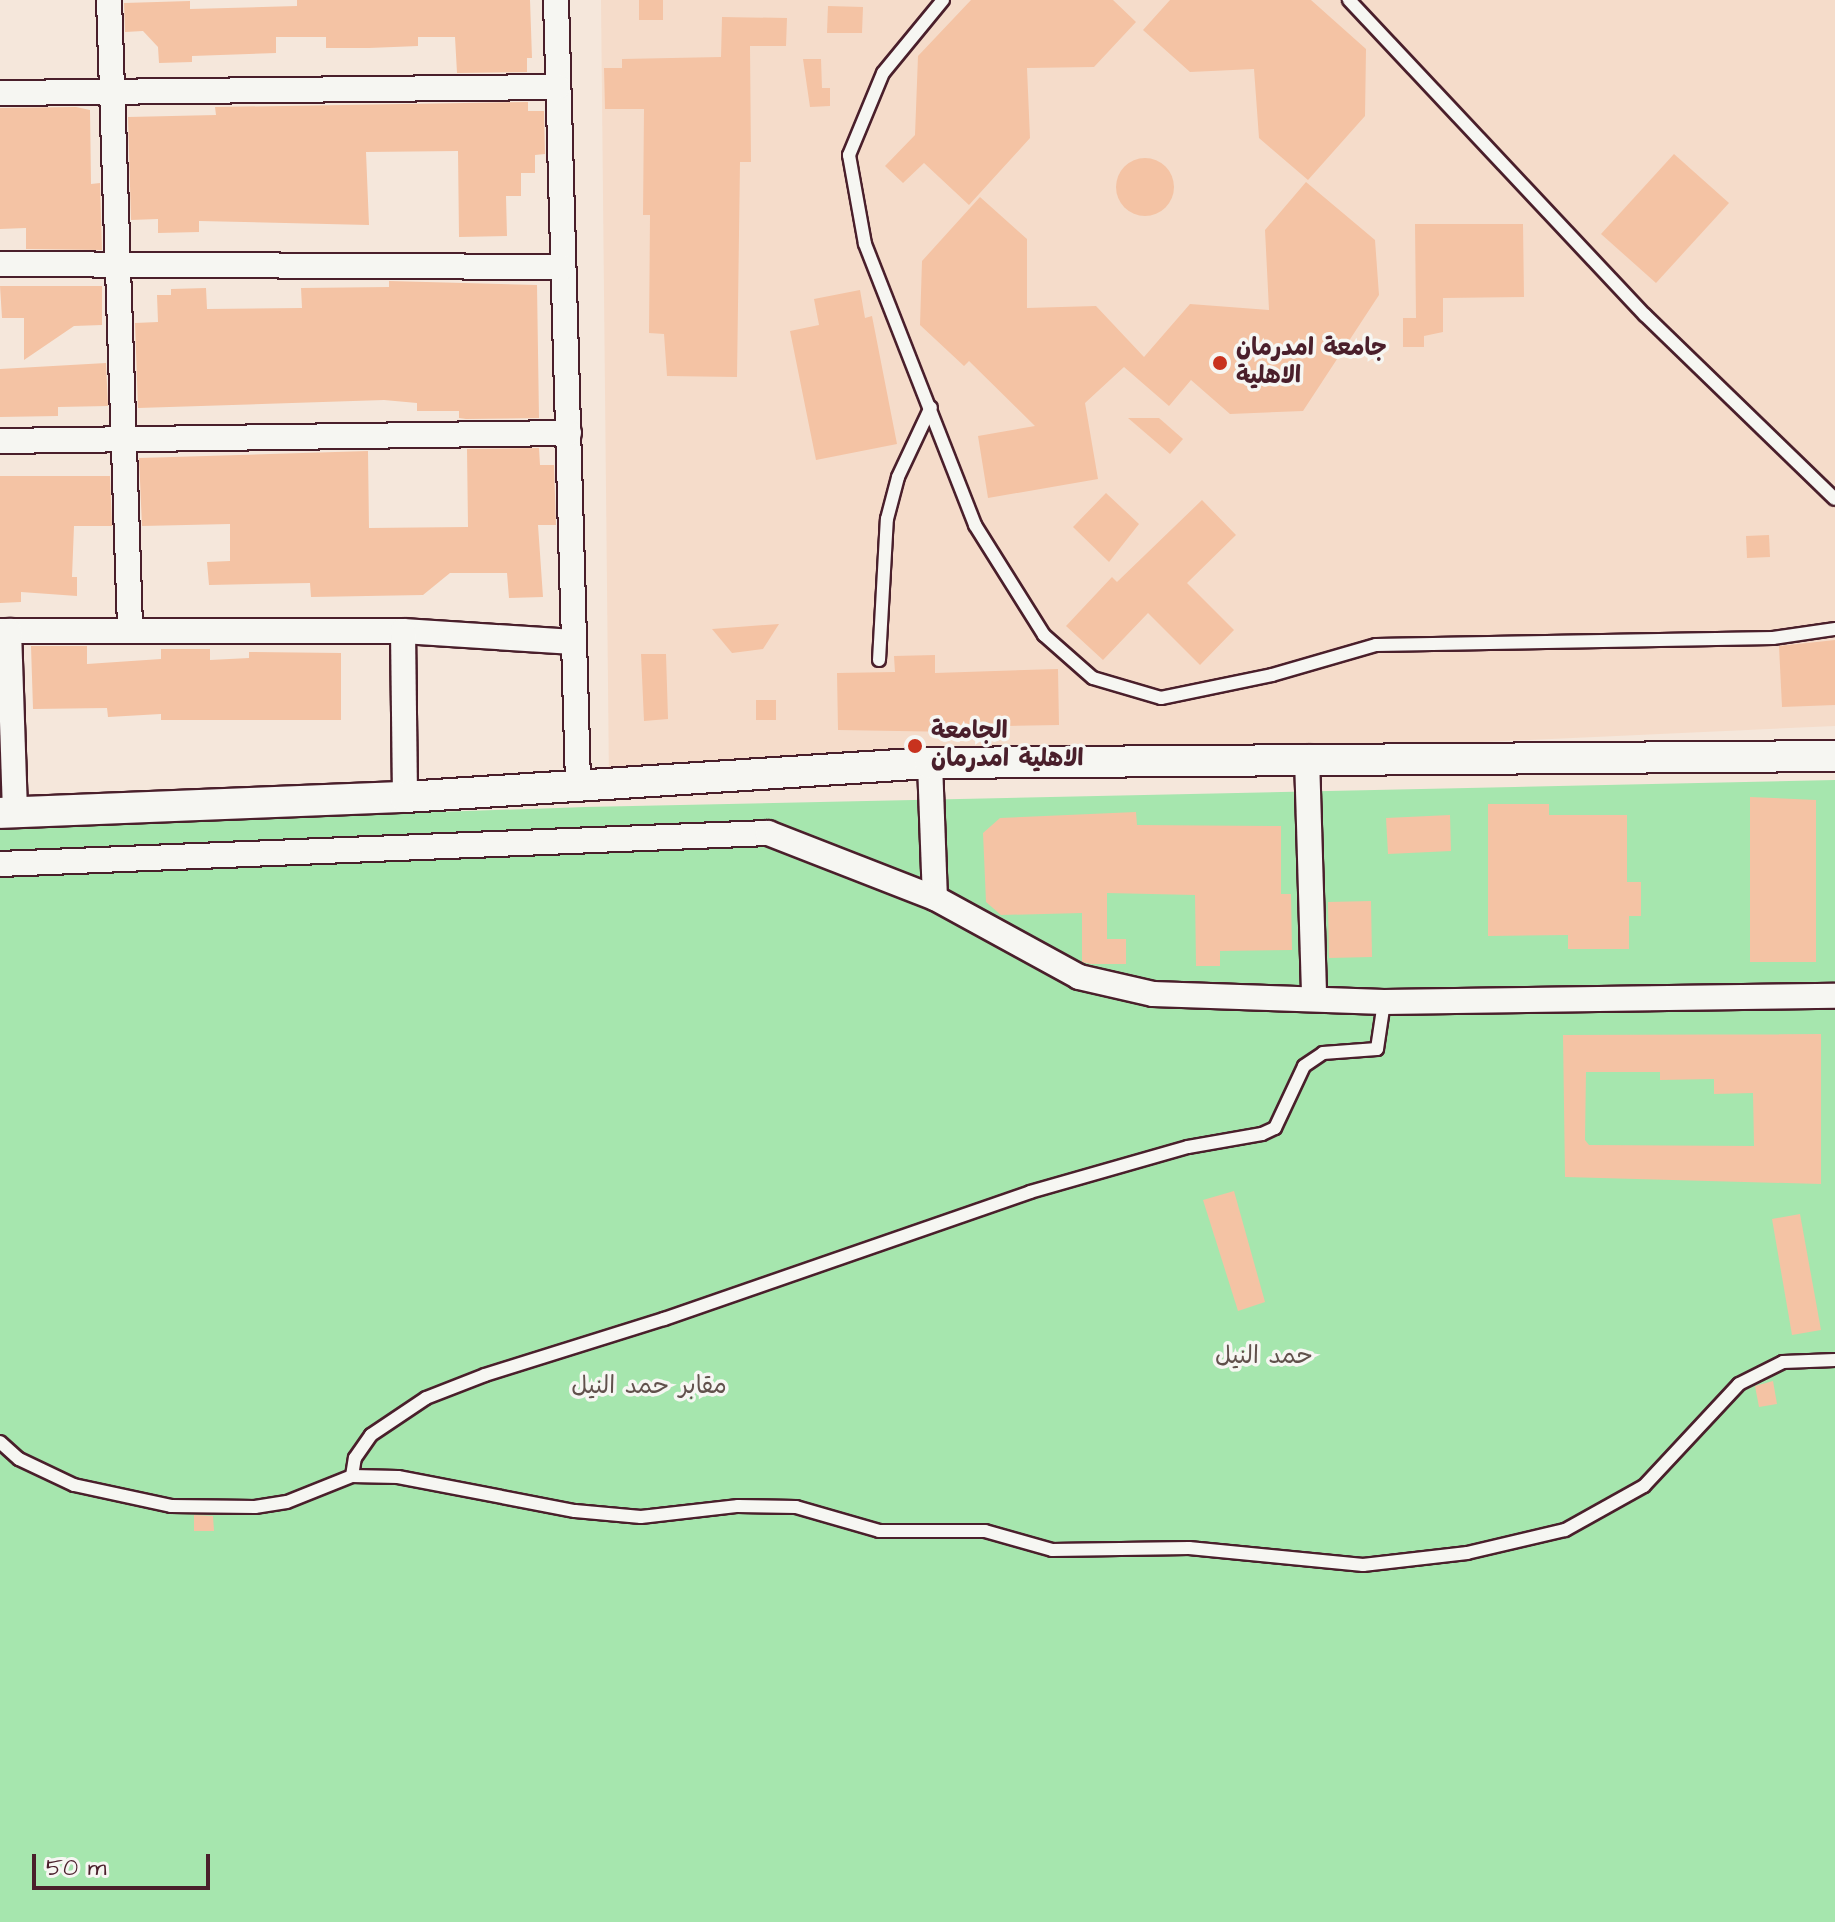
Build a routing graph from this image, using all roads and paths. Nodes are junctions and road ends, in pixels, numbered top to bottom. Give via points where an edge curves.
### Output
1 (109, 0) edge
2 (556, 0) edge
3 (943, 0) edge
4 (1349, 0) edge
5 (558, 87) junction
6 (0, 93) edge
7 (112, 94) junction
8 (0, 264) edge
9 (115, 264) junction
10 (563, 267) junction
11 (931, 407) junction
12 (569, 433) junction
13 (121, 439) junction
14 (0, 441) edge
15 (1835, 499) edge
16 (130, 628) junction
17 (1835, 629) edge
18 (4, 631) edge
19 (403, 631) junction
20 (574, 642) junction
21 (879, 660) dead end
22 (1835, 756) edge
23 (1307, 757) junction
24 (930, 763) junction
25 (578, 783) junction
26 (405, 797) junction
27 (8, 813) edge
28 (0, 864) edge
29 (935, 898) junction
30 (1314, 996) junction
31 (1835, 996) edge
32 (1384, 1002) junction
33 (1835, 1360) edge
34 (0, 1442) edge
35 (352, 1476) junction

1 - 7 street
2 - 5 street
3 - 11 lane via 883,73 849,155 865,244
4 - 15 lane via 1645,315
5 - 7 street
5 - 10 street
6 - 7 street
7 - 9 street
8 - 9 street
9 - 10 street
9 - 13 street
10 - 12 street
11 - 17 lane via 975,525 1044,635 1093,678 1161,698 1272,675 1376,645 1773,638
11 - 21 lane via 898,477 887,519
12 - 13 street
12 - 20 street
13 - 14 street
13 - 16 street
16 - 18 street
16 - 19 street
18 - 27 street
19 - 20 street
19 - 26 street
20 - 25 street
22 - 23 street
23 - 24 street
23 - 30 street
24 - 25 street
24 - 29 street
25 - 26 street
26 - 27 street
28 - 29 street via 768,833
29 - 30 street via 1029,951 1104,985 1153,994
30 - 32 street
31 - 32 street
32 - 35 lane via 1377,1049 1323,1053 1304,1066 1275,1128 1262,1134 1188,1147 1030,1192 859,1254 485,1375 426,1398 371,1435 355,1458
33 - 35 lane via 1783,1362 1739,1384 1644,1486 1565,1530 1467,1553 1363,1565 1189,1548 1052,1550 985,1531 879,1531 796,1507 738,1506 641,1517 575,1511 437,1481
34 - 35 lane via 19,1459 74,1485 171,1506 287,1502

